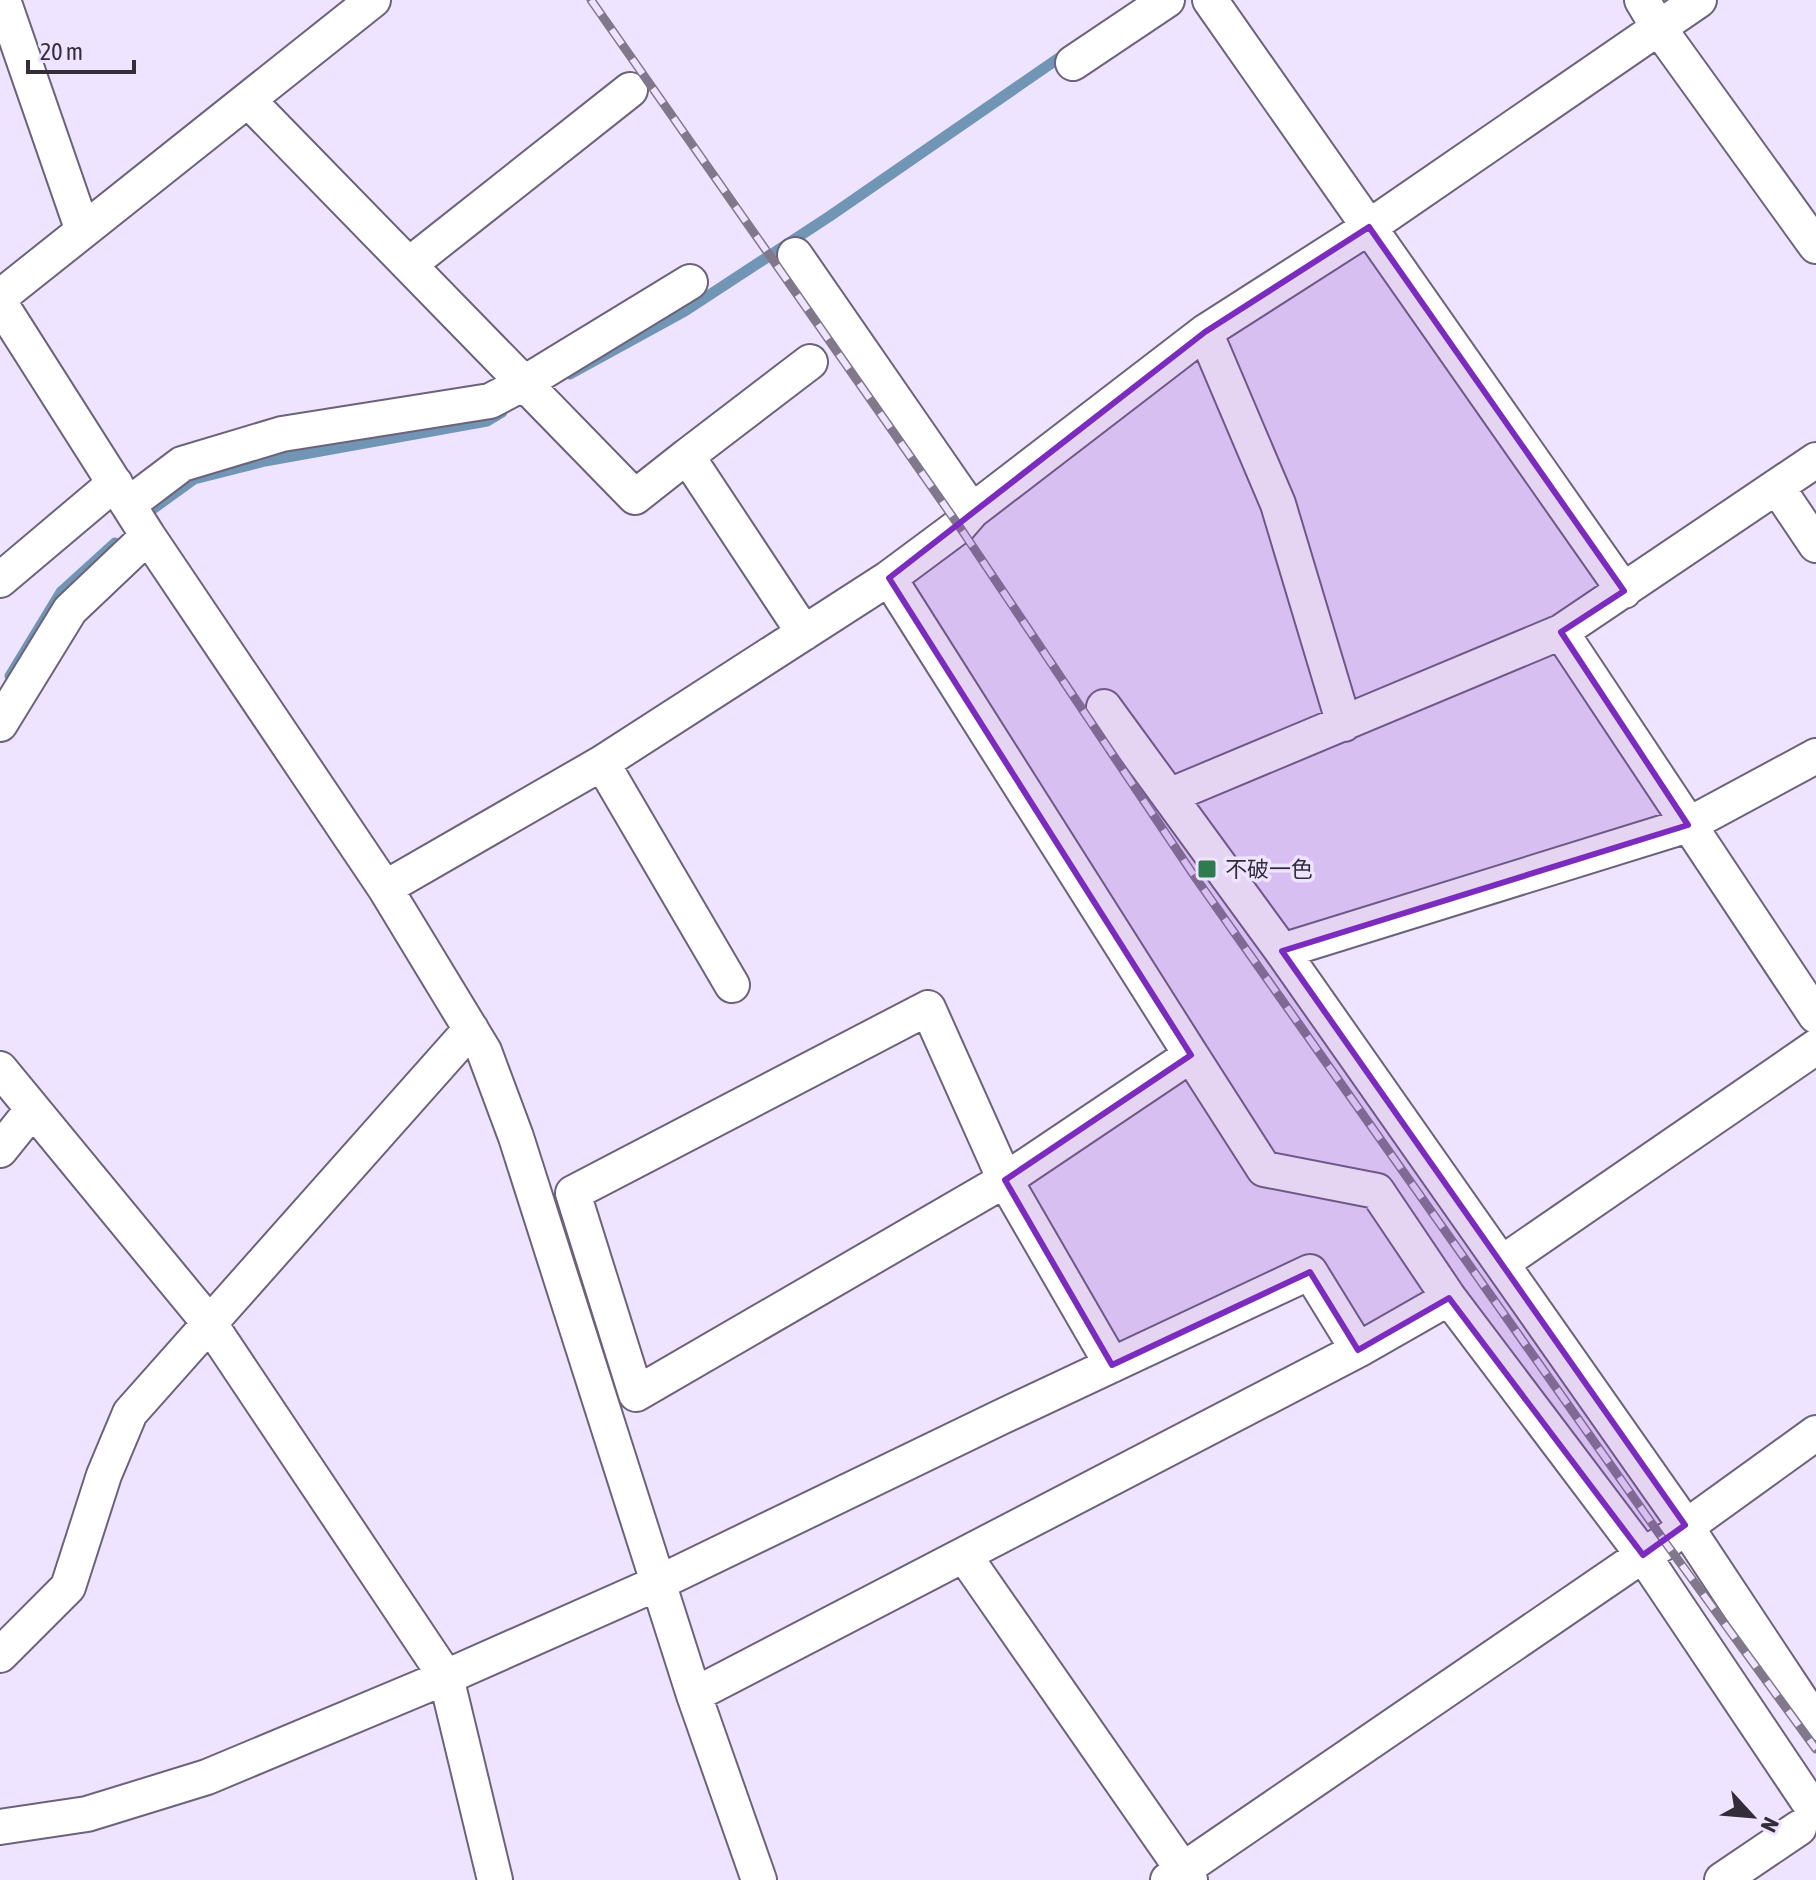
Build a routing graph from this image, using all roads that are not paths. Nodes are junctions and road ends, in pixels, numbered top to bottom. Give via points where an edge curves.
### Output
1 (3, 0) edge
2 (373, 0) edge
3 (1167, 0) edge
4 (1210, 0) edge
5 (1699, 0) edge
6 (1650, 14) edge
7 (1073, 63) dead end
8 (630, 90) dead end
9 (248, 100) junction
10 (1369, 227) junction
11 (1811, 228) edge
12 (83, 231) junction
13 (795, 255) dead end
14 (410, 264) junction
15 (690, 282) dead end
16 (0, 300) edge
17 (1205, 332) junction
18 (810, 362) dead end
19 (526, 382) junction
20 (687, 456) junction
21 (1816, 460) edge
22 (1777, 487) junction
23 (122, 494) junction
24 (972, 511) junction
25 (148, 536) junction
26 (1816, 545) edge
27 (889, 578) junction
28 (0, 580) edge
29 (1624, 591) junction
30 (1561, 632) junction
31 (804, 633) junction
32 (1104, 707) dead end
33 (0, 724) edge
34 (1344, 724) junction
35 (1816, 756) edge
36 (602, 763) junction
37 (1169, 796) junction
38 (1688, 825) junction
39 (385, 888) junction
40 (1282, 951) junction
41 (732, 985) dead end
42 (1816, 1016) edge
43 (471, 1029) junction
44 (1816, 1047) edge
45 (1191, 1055) junction
46 (0, 1069) edge
47 (33, 1109) junction
48 (0, 1150) edge
49 (1005, 1180) junction
50 (1502, 1263) junction
51 (1449, 1298) junction
52 (210, 1324) junction
53 (1358, 1350) junction
54 (1112, 1365) junction
55 (1816, 1433) edge
56 (1685, 1525) junction
57 (964, 1555) junction
58 (1643, 1555) junction
59 (658, 1583) junction
60 (0, 1655) edge
61 (446, 1677) junction
62 (694, 1695) junction
63 (1816, 1723) edge
64 (1807, 1820) edge
65 (0, 1827) edge
66 (1181, 1877) edge
67 (495, 1880) edge
68 (759, 1880) edge
69 (1722, 1880) edge

1 - 12 street
2 - 9 street
3 - 7 street
4 - 10 street
5 - 6 street
6 - 10 street
6 - 11 street
8 - 14 street
9 - 12 street
9 - 14 street
10 - 17 street
10 - 29 street
12 - 16 street
13 - 24 street
14 - 19 street
15 - 19 street
16 - 23 street
17 - 24 street
17 - 34 street via 1278,504
18 - 20 street
19 - 20 street via 635,497
19 - 23 street via 490,401 282,434 182,464
20 - 31 street
21 - 22 street
22 - 26 street
22 - 29 street
23 - 25 street
23 - 28 street
24 - 27 street
25 - 33 street via 70,610
25 - 39 street
27 - 31 street
27 - 45 street
29 - 30 street
30 - 34 street
30 - 38 street
31 - 36 street
32 - 37 street
34 - 37 street
35 - 38 street
36 - 39 street
36 - 41 street
37 - 40 street
38 - 40 street
38 - 42 street
39 - 43 street
40 - 50 street
43 - 52 street
43 - 59 street via 516,1137
44 - 50 street
45 - 49 street
45 - 51 street via 1264,1169 1377,1191
46 - 47 street
47 - 48 street
47 - 52 street
49 - 49 street via 928,1008 573,1193 636,1394
49 - 54 street
50 - 56 street
51 - 53 street
51 - 58 street
52 - 60 street via 130,1413 68,1587
52 - 61 street
53 - 54 street via 1310,1272
53 - 57 street
54 - 59 street
55 - 56 street
56 - 58 street
56 - 63 street
57 - 62 street
57 - 66 street
58 - 64 street
58 - 66 street
59 - 61 street
59 - 62 street
61 - 65 street via 207,1777 87,1814
61 - 67 street
62 - 68 street
64 - 69 street

